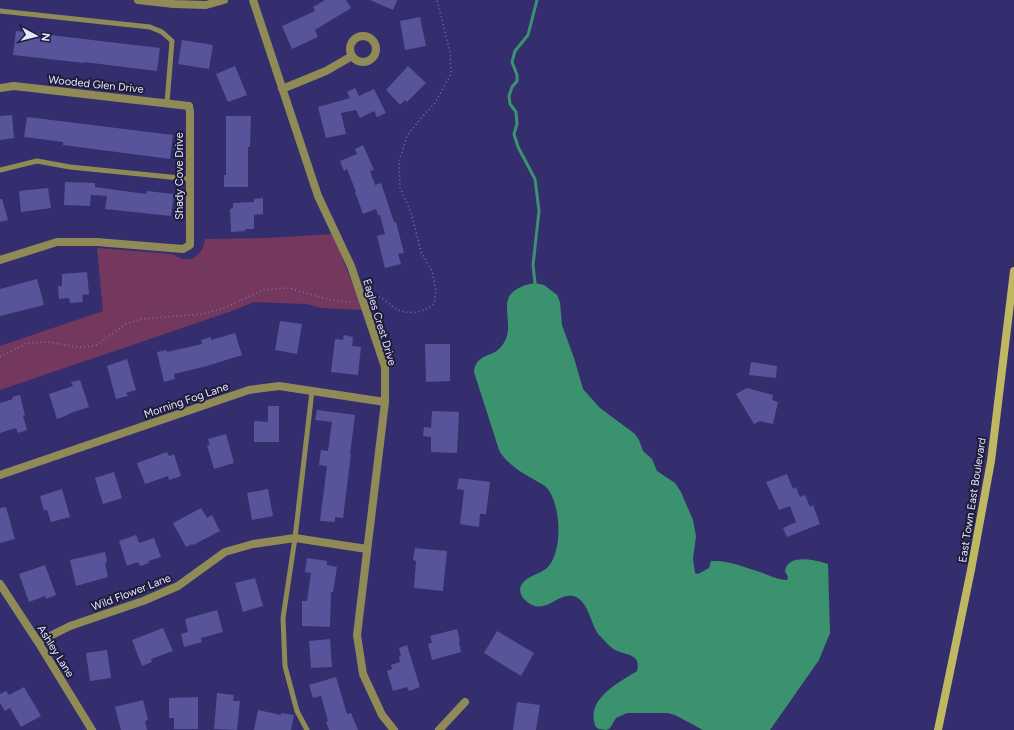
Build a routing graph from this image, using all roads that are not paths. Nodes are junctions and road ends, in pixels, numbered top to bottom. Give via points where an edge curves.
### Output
1 (138, 0) edge
2 (224, 0) edge
3 (253, 0) edge
4 (0, 11) edge
5 (352, 56) dead end
6 (0, 88) edge
7 (282, 89) junction
8 (167, 103) junction
9 (189, 106) joint
10 (0, 170) edge
11 (190, 179) junction
12 (0, 260) edge
13 (1014, 271) edge
14 (312, 391) junction
15 (385, 402) junction
16 (0, 475) edge
17 (294, 538) junction
18 (367, 549) junction
19 (0, 584) edge
20 (38, 642) junction
21 (465, 702) dead end
22 (92, 730) edge
23 (307, 730) edge
24 (394, 730) edge
25 (439, 730) edge
26 (938, 730) edge

1 - 2 street via 206,5
3 - 7 street, Eagles Crest Drive
4 - 8 lane via 150,28 162,32 172,41
5 - 7 street via 326,71
6 - 8 street, Wooded Glen Drive via 14,86
7 - 15 street, Eagles Crest Drive via 318,196 351,266 385,367
8 - 9 street, Wooded Glen Drive
9 - 11 street, Shady Cove Drive
10 - 11 lane via 37,161 70,167
11 - 12 street, Shady Cove Drive via 190,245 183,249 97,242 57,242
13 - 26 street, East Town East Boulevard via 991,461
14 - 15 street, Morning Fog Lane
14 - 16 street, Morning Fog Lane via 279,386 250,390
14 - 17 lane
15 - 18 street, Eagles Crest Drive
17 - 18 street, Wild Flower Lane
17 - 20 street, Wild Flower Lane via 253,544 224,552 178,586 70,626
17 - 23 lane via 283,618 285,666 297,711
18 - 24 street, Eagles Crest Drive via 358,643 363,674 382,715
19 - 20 street, Ashley Lane
20 - 22 street, Ashley Lane
21 - 25 street

